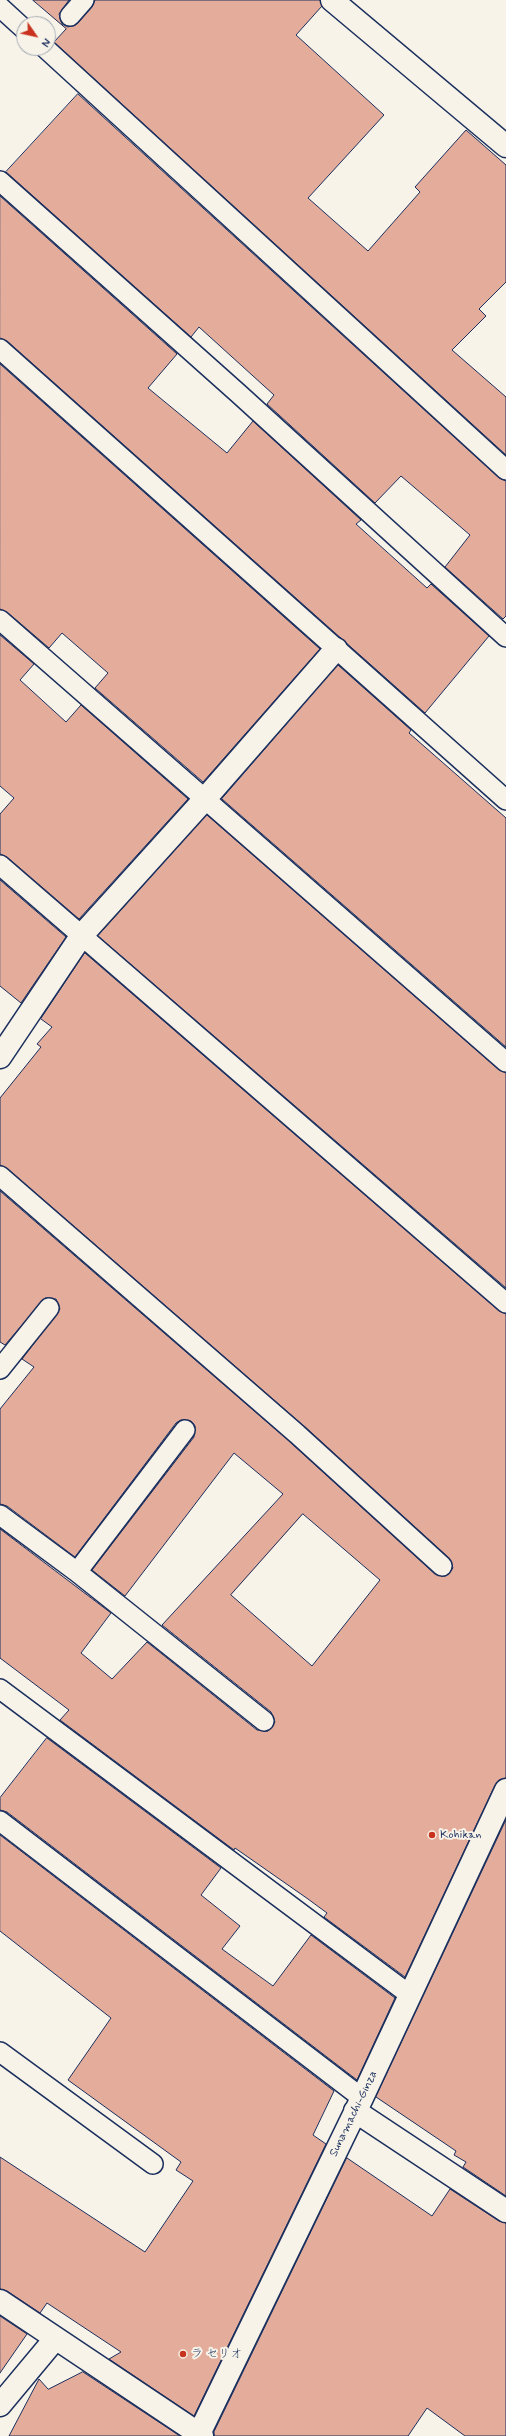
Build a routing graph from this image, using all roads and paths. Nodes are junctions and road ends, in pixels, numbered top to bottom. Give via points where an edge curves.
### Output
1 (84, 0) edge
2 (332, 0) edge
3 (0, 7) edge
4 (70, 16) dead end
5 (16, 22) edge
6 (54, 56) edge
7 (506, 146) edge
8 (0, 181) edge
9 (0, 349) edge
10 (506, 470) edge
11 (0, 620) edge
12 (506, 637) edge
13 (336, 649) junction
14 (204, 800) junction
15 (506, 800) edge
16 (0, 865) edge
17 (82, 935) junction
18 (0, 1057) edge
19 (506, 1062) edge
20 (0, 1176) edge
21 (506, 1303) edge
22 (49, 1308) dead end
23 (0, 1369) edge
24 (185, 1430) dead end
25 (0, 1515) edge
26 (442, 1566) dead end
27 (77, 1572) junction
28 (0, 1689) edge
29 (264, 1721) dead end
30 (506, 1790) edge
31 (0, 1820) edge
32 (499, 1820) edge
33 (410, 1995) junction
34 (0, 2052) edge
35 (358, 2105) junction
36 (153, 2164) dead end
37 (506, 2211) edge
38 (0, 2301) edge
39 (55, 2339) junction
40 (0, 2405) edge
41 (199, 2435) edge

1 - 4 lane
2 - 7 street
3 - 5 lane
6 - 10 lane
8 - 12 lane
9 - 13 lane
11 - 14 lane
13 - 14 street
13 - 15 lane
14 - 17 street
14 - 19 lane
16 - 17 lane
17 - 18 street
17 - 21 lane
20 - 26 lane via 297,1434
22 - 23 lane
24 - 27 lane
25 - 27 lane
27 - 29 lane
28 - 33 lane
30 - 32 street, Sunamachi-Ginza
31 - 35 lane
32 - 33 street, Sunamachi-Ginza
33 - 35 street, Sunamachi-Ginza
34 - 36 lane
35 - 37 street
35 - 41 street, Sunamachi-Ginza
38 - 39 street
39 - 40 street
39 - 41 street

